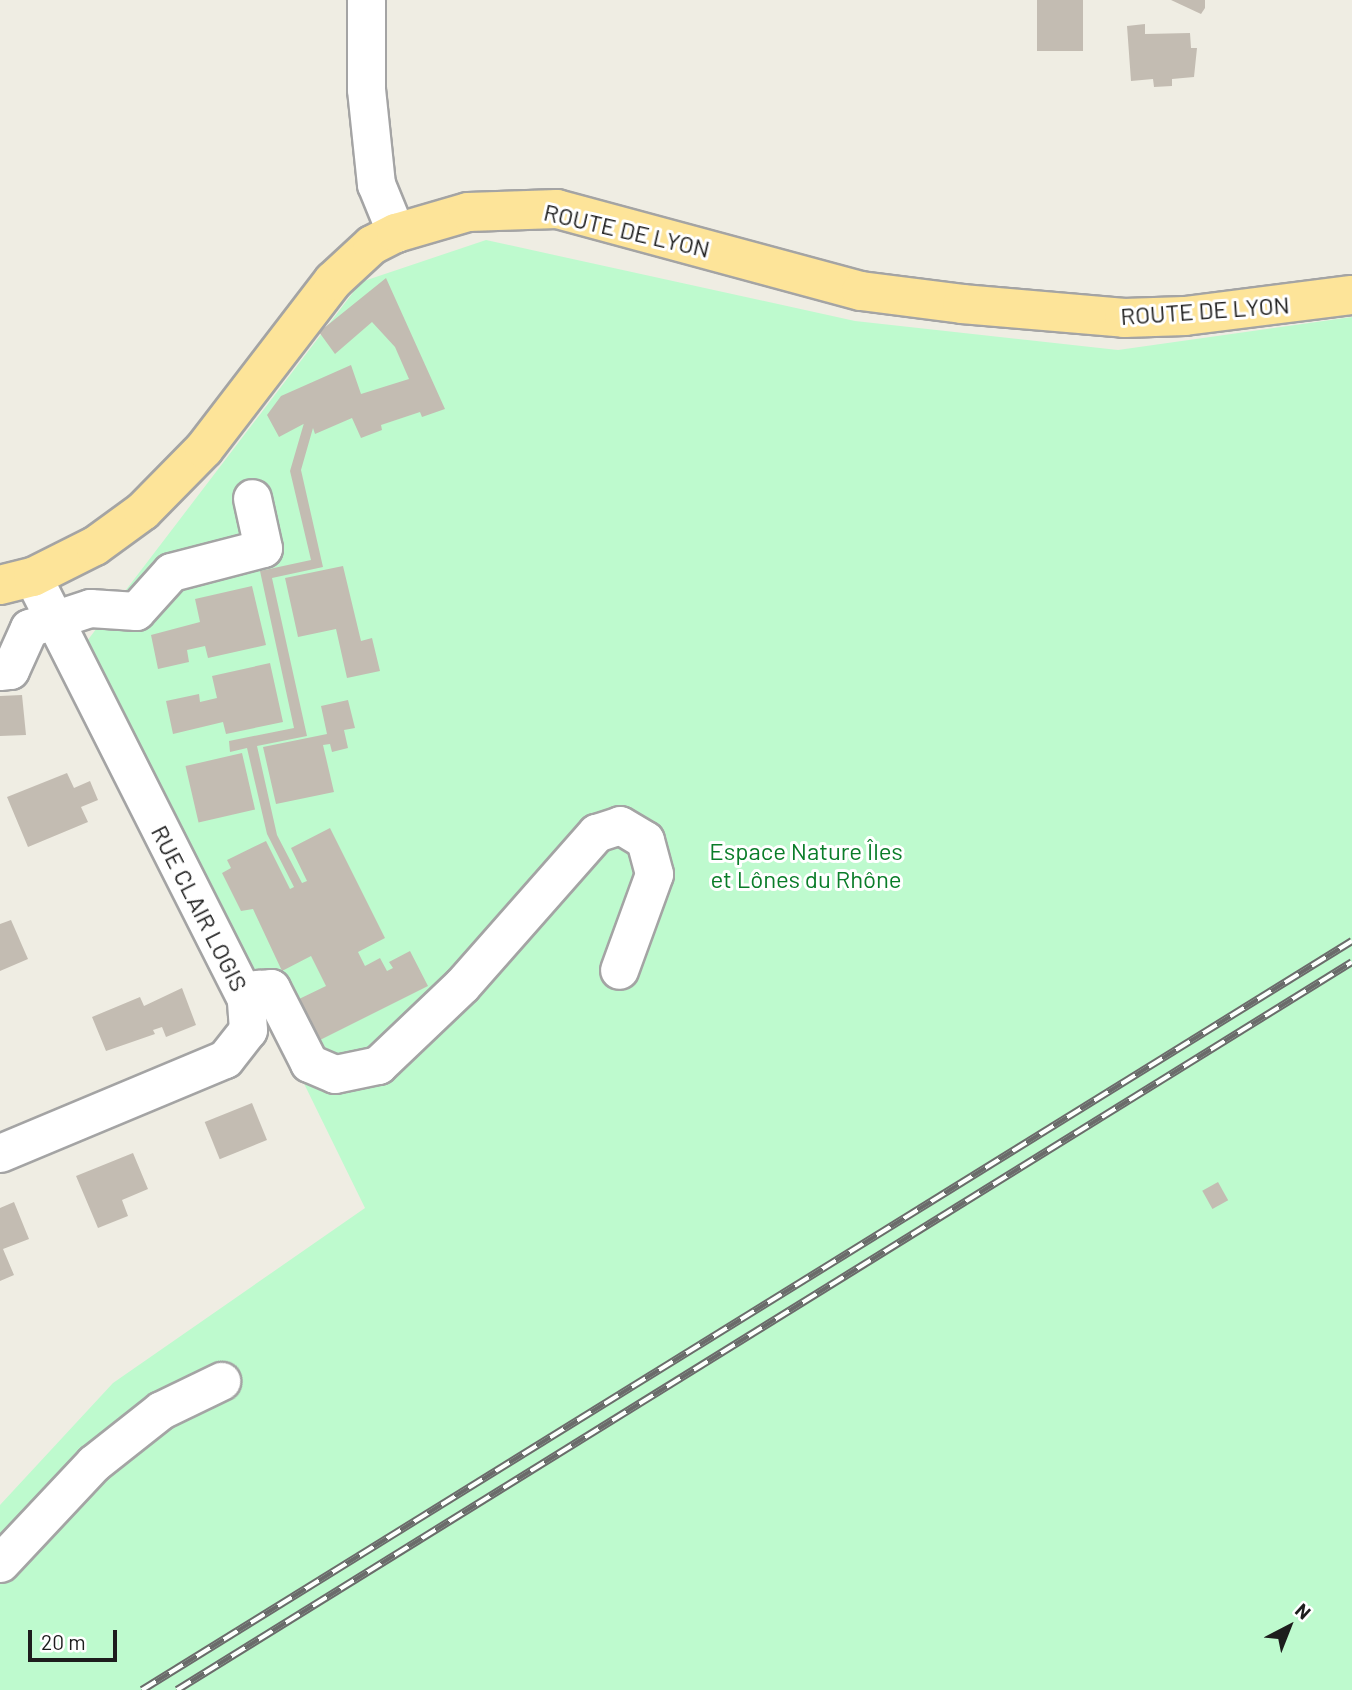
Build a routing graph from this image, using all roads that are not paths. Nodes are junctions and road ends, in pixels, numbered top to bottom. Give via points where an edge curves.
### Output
1 (366, 0) edge
2 (397, 233) junction
3 (1352, 295) edge
4 (252, 498) dead end
5 (17, 581) edge
6 (53, 617) junction
7 (0, 671) edge
8 (618, 970) dead end
9 (246, 999) junction
10 (0, 1153) edge
11 (221, 1381) dead end
12 (0, 1563) edge

1 - 2 street via 366,89 376,184
2 - 3 main road, ROUTE DE LYON via 468,212 557,209 861,291 1124,318 1185,316
2 - 5 main road, ROUTE DE LYON via 372,246 333,281 204,449 143,511 95,546
4 - 6 street via 263,548 171,572 136,611 90,608
5 - 6 street, RUE CLAIR LOGIS
6 - 7 street via 29,628 10,670
6 - 9 street, RUE CLAIR LOGIS
8 - 9 street via 654,874 645,840 620,825 596,833 463,985 378,1065 335,1073 309,1063 271,988 258,989
9 - 10 street, RUE CLAIR LOGIS via 248,1030 225,1059
11 - 12 street via 161,1410 94,1463

